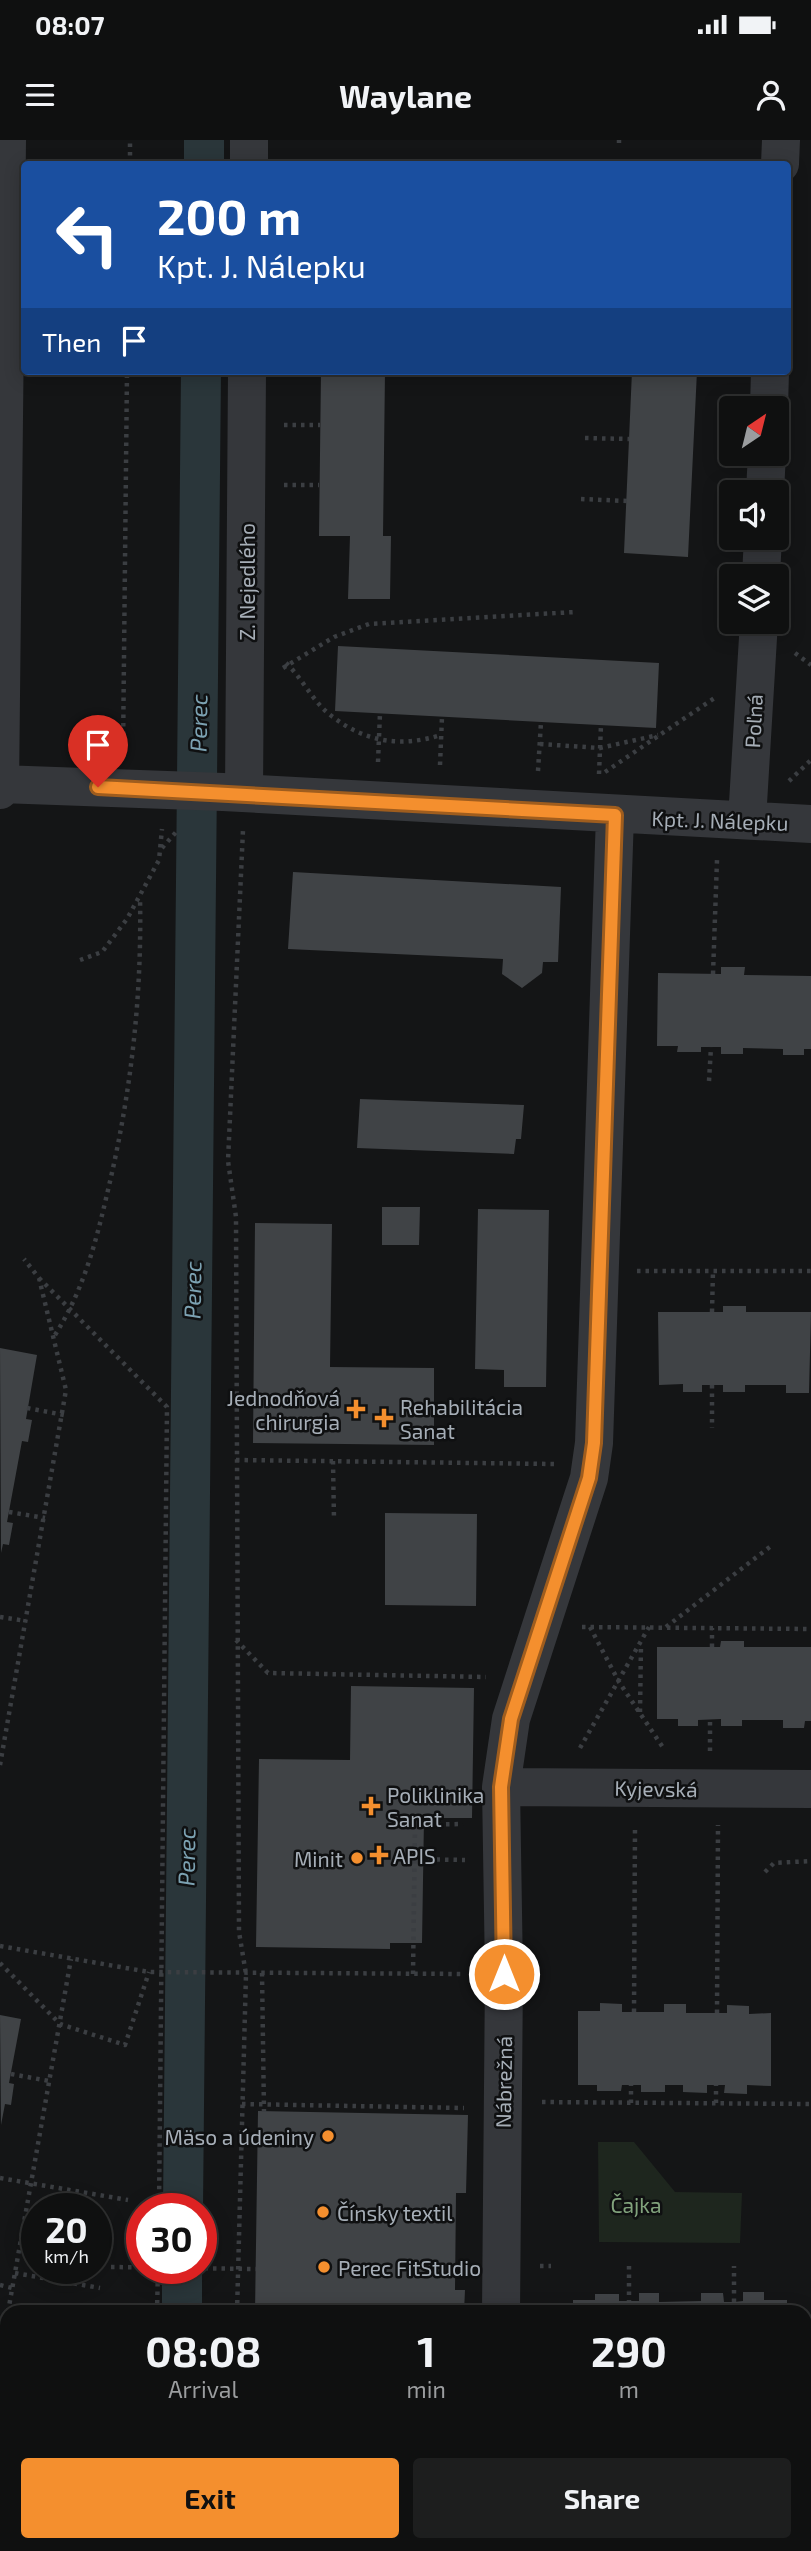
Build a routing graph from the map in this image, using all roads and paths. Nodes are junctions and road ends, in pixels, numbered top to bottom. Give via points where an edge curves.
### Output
1 (7, 140) edge
2 (130, 140) edge
3 (250, 140) edge
4 (781, 140) edge
5 (130, 161) edge
6 (249, 161) edge
7 (780, 161) edge
8 (127, 375) edge
9 (247, 375) edge
10 (770, 375) edge
11 (769, 396) edge
12 (276, 425) dead end
13 (320, 425) dead end
14 (585, 438) dead end
15 (629, 439) dead end
16 (276, 485) dead end
17 (319, 485) dead end
18 (581, 499) dead end
19 (626, 501) dead end
20 (575, 612) dead end
21 (758, 634) edge
22 (282, 661) dead end
23 (288, 665) junction
24 (276, 673) dead end
25 (726, 691) dead end
26 (380, 713) dead end
27 (442, 717) dead end
28 (541, 722) dead end
29 (601, 725) dead end
30 (662, 734) junction
31 (441, 735) junction
32 (379, 740) junction
33 (540, 744) junction
34 (600, 748) junction
35 (123, 760) dead end
36 (811, 760) edge
37 (377, 774) dead end
38 (599, 776) junction
39 (439, 777) dead end
40 (538, 782) dead end
41 (785, 785) dead end
42 (0, 786) edge
43 (607, 800) junction
44 (237, 801) junction
45 (747, 820) junction
46 (811, 824) edge
47 (162, 827) dead end
48 (178, 831) dead end
49 (160, 850) junction
50 (718, 860) dead end
51 (140, 898) junction
52 (80, 960) dead end
53 (713, 974) dead end
54 (710, 1047) dead end
55 (709, 1082) dead end
56 (24, 1259) dead end
57 (629, 1271) dead end
58 (713, 1271) junction
59 (811, 1271) edge
60 (39, 1278) junction
61 (70, 1310) junction
62 (712, 1312) dead end
63 (54, 1336) junction
64 (712, 1385) dead end
65 (27, 1408) dead end
66 (65, 1415) junction
67 (712, 1428) dead end
68 (236, 1460) junction
69 (333, 1461) junction
70 (589, 1478) junction
71 (9, 1512) dead end
72 (46, 1518) junction
73 (334, 1520) dead end
74 (771, 1546) dead end
75 (0, 1616) edge
76 (26, 1621) junction
77 (582, 1627) dead end
78 (590, 1627) junction
79 (649, 1628) junction
80 (666, 1628) junction
81 (712, 1628) junction
82 (811, 1629) edge
83 (236, 1640) junction
84 (640, 1642) junction
85 (712, 1647) dead end
86 (487, 1677) dead end
87 (619, 1682) junction
88 (640, 1713) junction
89 (710, 1719) dead end
90 (0, 1724) edge
91 (7, 1725) junction
92 (576, 1755) dead end
93 (669, 1755) dead end
94 (710, 1755) dead end
95 (0, 1765) edge
96 (501, 1787) junction
97 (811, 1789) edge
98 (636, 1823) dead end
99 (465, 1824) dead end
100 (718, 1824) dead end
101 (413, 1859) junction
102 (467, 1860) dead end
103 (811, 1861) edge
104 (765, 1872) dead end
105 (0, 1946) edge
106 (71, 1959) junction
107 (0, 1963) edge
108 (149, 1972) junction
109 (163, 1972) junction
110 (262, 1973) junction
111 (413, 1974) junction
112 (504, 1974) junction
113 (246, 1975) junction
114 (634, 2012) dead end
115 (717, 2013) dead end
116 (60, 2024) junction
117 (11, 2074) dead end
118 (49, 2081) junction
119 (631, 2085) dead end
120 (716, 2085) dead end
121 (502, 2101) junction
122 (631, 2103) junction
123 (716, 2103) junction
124 (242, 2104) junction
125 (265, 2104) junction
126 (811, 2104) edge
127 (264, 2112) dead end
128 (0, 2178) edge
129 (31, 2183) junction
130 (159, 2193) edge
131 (126, 2200) edge
132 (629, 2266) dead end
133 (734, 2266) dead end
134 (217, 2269) edge
135 (237, 2269) junction
136 (256, 2269) dead end
137 (15, 2273) junction
138 (158, 2284) edge
139 (0, 2286) edge
140 (12, 2288) junction
141 (100, 2288) dead end
142 (629, 2301) dead end
143 (734, 2302) dead end
144 (9, 2305) edge
145 (157, 2305) edge
146 (237, 2305) edge
147 (501, 2305) edge

1 - 42 street
2 - 5 path
3 - 6 street
4 - 7 street
8 - 35 path
9 - 44 street, Z. Nejedlého
10 - 11 street
12 - 13 path
14 - 15 path
16 - 17 path
18 - 19 path
20 - 23 path via 369,624 334,637
21 - 45 street, Poľná
22 - 23 path
23 - 24 path
23 - 32 path via 332,717
25 - 30 path
26 - 32 path
27 - 31 path
28 - 33 path
29 - 34 path
30 - 34 path
30 - 38 path
31 - 32 path via 414,743
31 - 39 path
32 - 37 path
33 - 34 path
33 - 40 path
34 - 38 path
36 - 41 path
38 - 43 path
42 - 44 street, Kpt. J. Nálepku via 172,790
43 - 44 street, Kpt. J. Nálepku
43 - 45 street, Kpt. J. Nálepku
43 - 70 street, Nábrežná via 596,1407
44 - 68 path via 228,1161 236,1217
45 - 46 street, Kpt. J. Nálepku
47 - 49 path
48 - 49 path
49 - 51 path
50 - 53 path
51 - 52 path via 102,951
51 - 61 path via 140,993 127,1098 93,1254
54 - 55 path
56 - 60 path
57 - 58 path
58 - 59 path
58 - 62 path
60 - 61 path
60 - 63 path
61 - 63 path
61 - 109 path via 167,1407
63 - 66 path via 66,1390
64 - 67 path
65 - 66 path
66 - 72 path
68 - 69 path
68 - 83 path
69 - 70 path via 575,1465
69 - 73 path
70 - 96 street, Nábrežná via 511,1719
71 - 72 path
72 - 76 path
74 - 80 path
75 - 76 path
76 - 91 path
77 - 78 path
78 - 79 path
78 - 87 path
79 - 80 path
79 - 84 path
80 - 81 path
81 - 82 path
81 - 85 path
83 - 86 path via 268,1673
83 - 113 path via 239,1931
84 - 87 path
84 - 88 path
87 - 88 path
87 - 92 path
88 - 93 path
89 - 94 path
90 - 91 path
91 - 95 path
96 - 97 street, Kyjevská
96 - 112 street, Nábrežná
98 - 114 path
99 - 101 path via 413,1825
100 - 115 path
101 - 102 path
101 - 111 path
103 - 104 path via 774,1863
105 - 106 path
106 - 108 path
106 - 116 path
107 - 116 path
108 - 109 path
108 - 116 path via 125,2045
109 - 113 path
109 - 130 path
110 - 111 path
110 - 113 path
110 - 125 path
111 - 112 path
112 - 121 street, Nábrežná
113 - 124 path
116 - 118 path
117 - 118 path
118 - 129 path
119 - 122 path
120 - 123 path
121 - 122 path
121 - 125 path via 470,2108
121 - 147 street, Nábrežná
122 - 123 path
123 - 126 path
124 - 125 path
124 - 135 path
125 - 127 path
128 - 129 path
129 - 131 path
129 - 137 path
132 - 142 path
133 - 143 path
134 - 135 path
135 - 136 path
135 - 146 path
137 - 140 path
137 - 141 path
138 - 145 path
139 - 140 path
140 - 144 path

